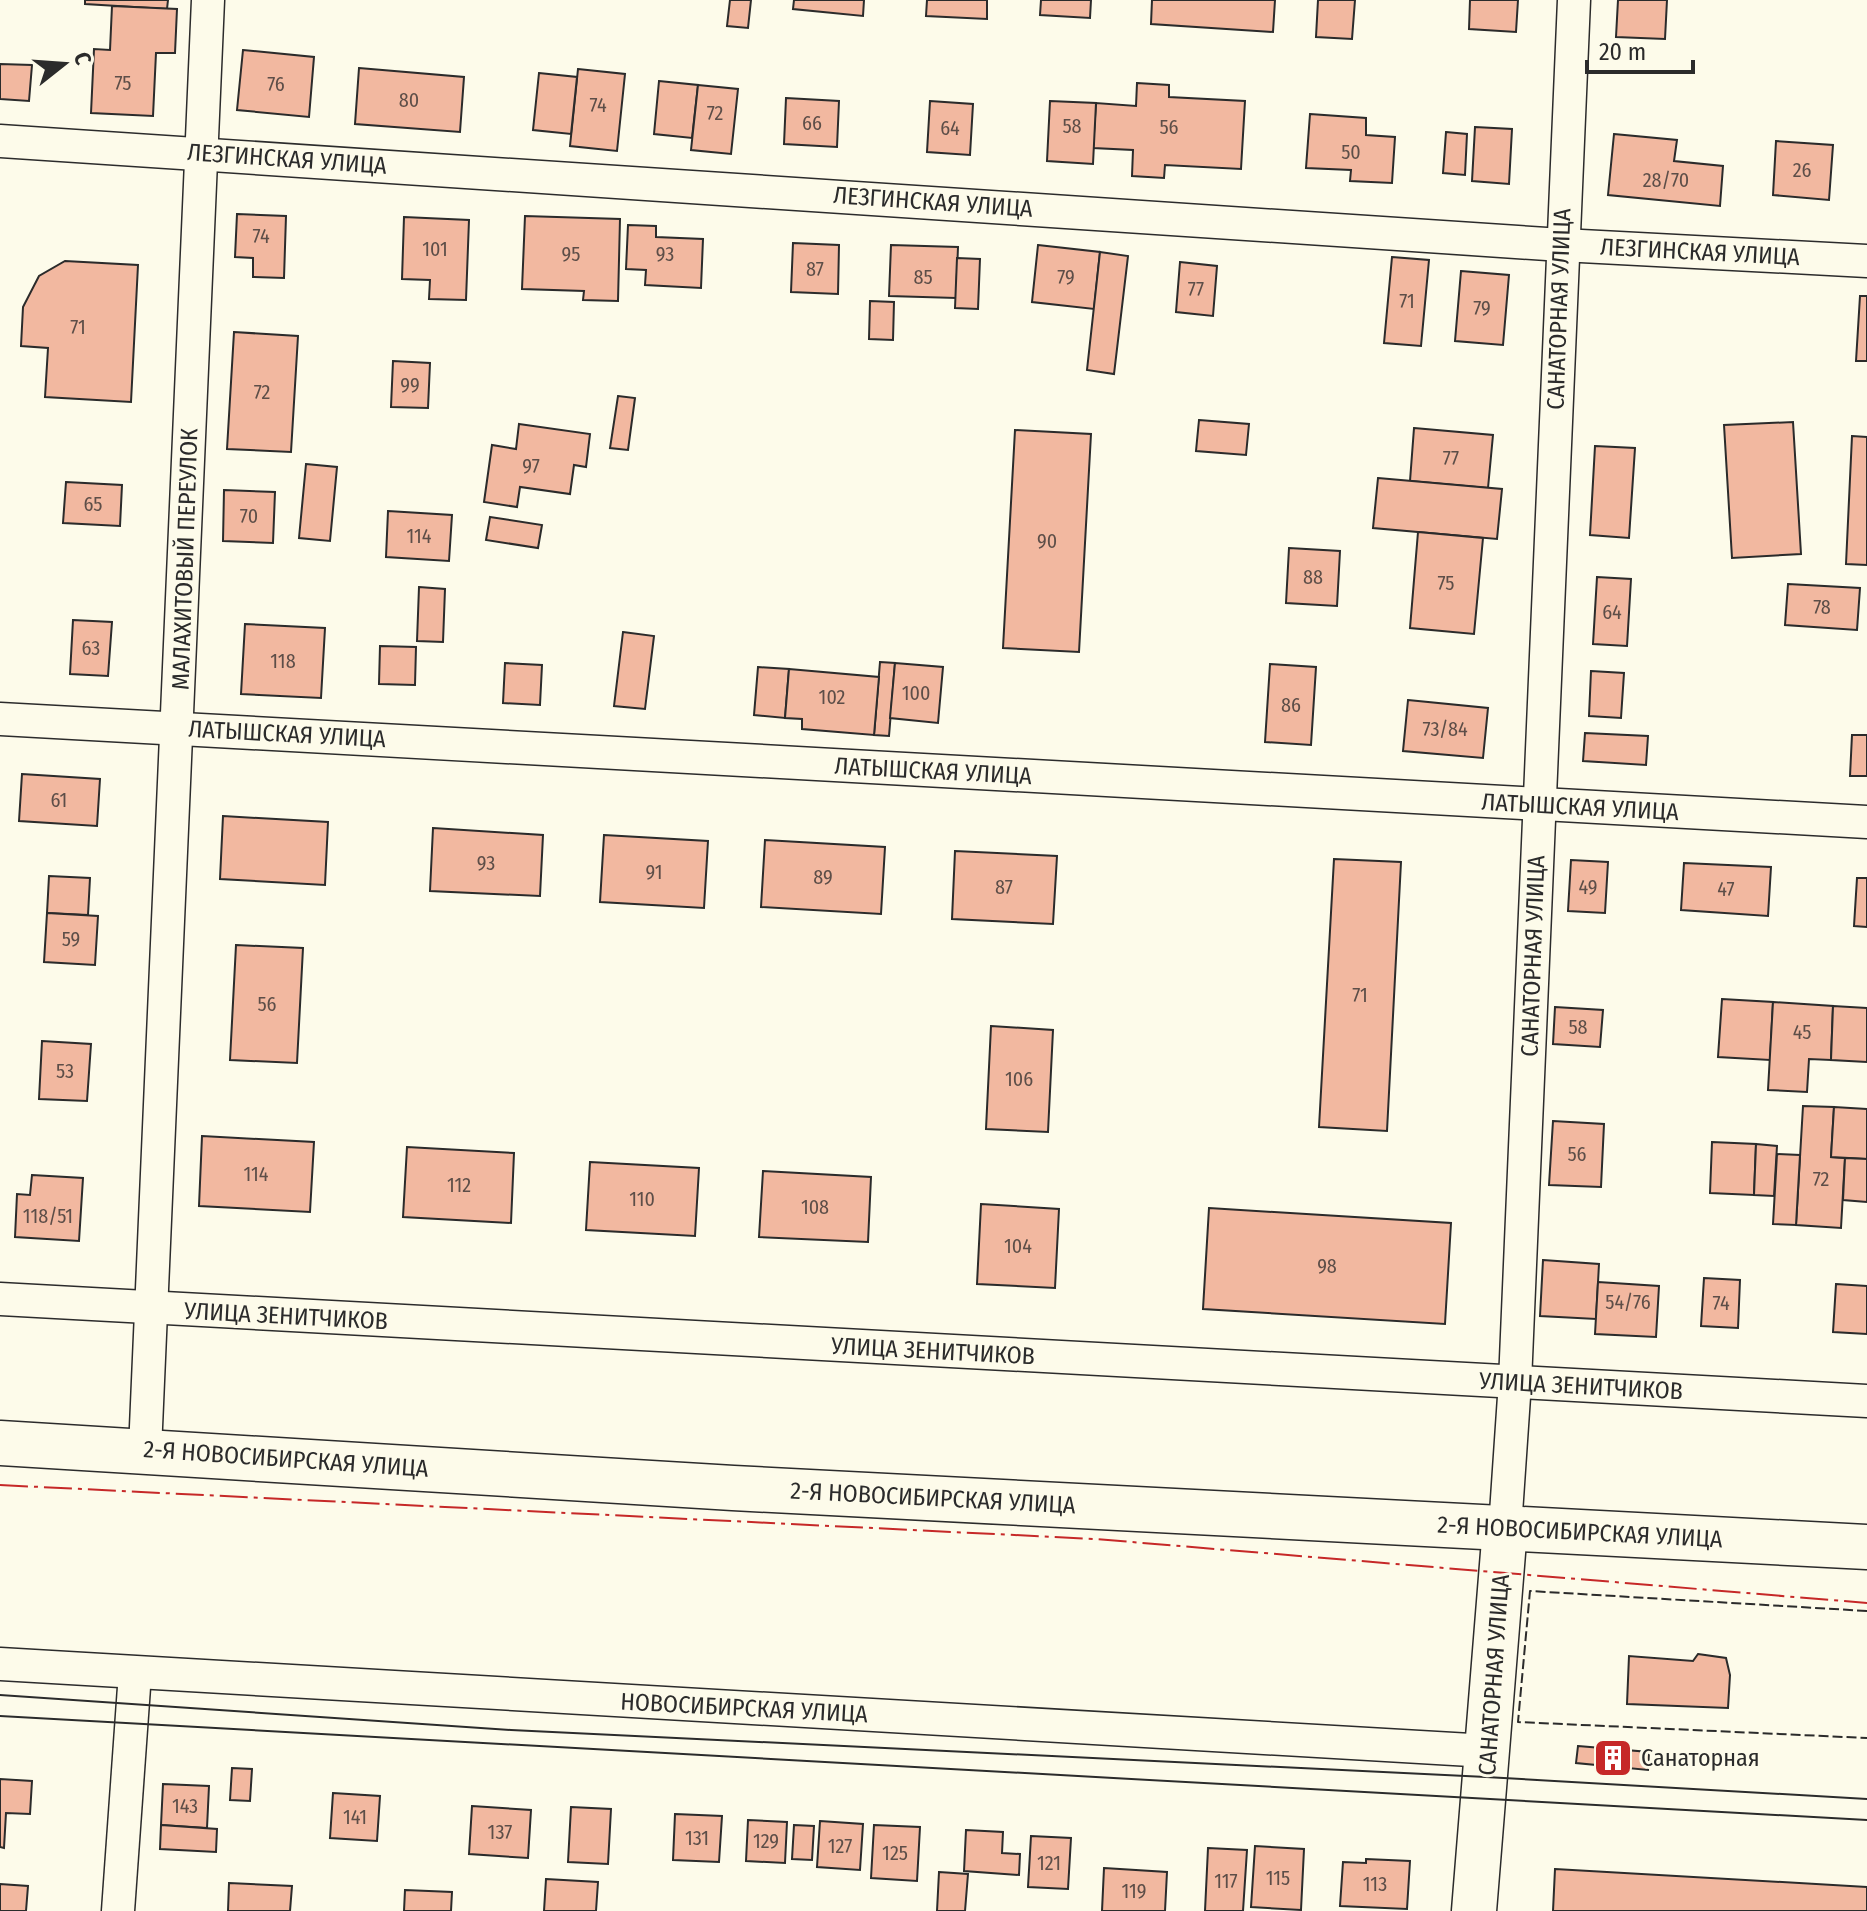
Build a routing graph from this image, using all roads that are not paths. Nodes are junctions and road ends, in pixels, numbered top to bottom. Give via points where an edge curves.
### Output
1 (208, 0) edge
2 (1574, 0) edge
3 (0, 141) edge
4 (202, 153) junction
5 (1562, 245) junction
6 (1867, 261) edge
7 (0, 719) edge
8 (178, 728) junction
9 (1540, 805) junction
10 (1867, 822) edge
11 (0, 1299) edge
12 (153, 1309) junction
13 (1515, 1382) junction
14 (1867, 1401) edge
15 (0, 1443) edge
16 (145, 1450) junction
17 (1505, 1528) junction
18 (1867, 1547) edge
19 (0, 1664) edge
20 (135, 1673) junction
21 (1488, 1751) junction
22 (118, 1911) edge
23 (1474, 1911) edge

1 - 4 street, МАЛАХИТОВЫЙ ПЕРЕУЛОК
2 - 5 street, САНАТОРНАЯ УЛИЦА
3 - 4 street, ЛЕЗГИНСКАЯ УЛИЦА
4 - 5 street, ЛЕЗГИНСКАЯ УЛИЦА
4 - 8 street, МАЛАХИТОВЫЙ ПЕРЕУЛОК
5 - 6 street, ЛЕЗГИНСКАЯ УЛИЦА
5 - 9 street, САНАТОРНАЯ УЛИЦА
7 - 8 street, ЛАТЫШСКАЯ УЛИЦА
8 - 9 street, ЛАТЫШСКАЯ УЛИЦА
8 - 12 street, МАЛАХИТОВЫЙ ПЕРЕУЛОК
9 - 10 street, ЛАТЫШСКАЯ УЛИЦА
9 - 13 street, САНАТОРНАЯ УЛИЦА
11 - 12 street, УЛИЦА ЗЕНИТЧИКОВ
12 - 13 street, УЛИЦА ЗЕНИТЧИКОВ
12 - 16 street, МАЛАХИТОВЫЙ ПЕРЕУЛОК
13 - 14 street, УЛИЦА ЗЕНИТЧИКОВ
13 - 17 street, САНАТОРНАЯ УЛИЦА
15 - 16 main road, 2-Я НОВОСИБИРСКАЯ УЛИЦА
16 - 17 main road, 2-Я НОВОСИБИРСКАЯ УЛИЦА via 733,1488
17 - 18 main road, 2-Я НОВОСИБИРСКАЯ УЛИЦА
17 - 21 main road, САНАТОРНАЯ УЛИЦА
19 - 20 street, НОВОСИБИРСКАЯ УЛИЦА
20 - 21 street, НОВОСИБИРСКАЯ УЛИЦА
20 - 22 street
21 - 23 main road, САНАТОРНАЯ УЛИЦА

